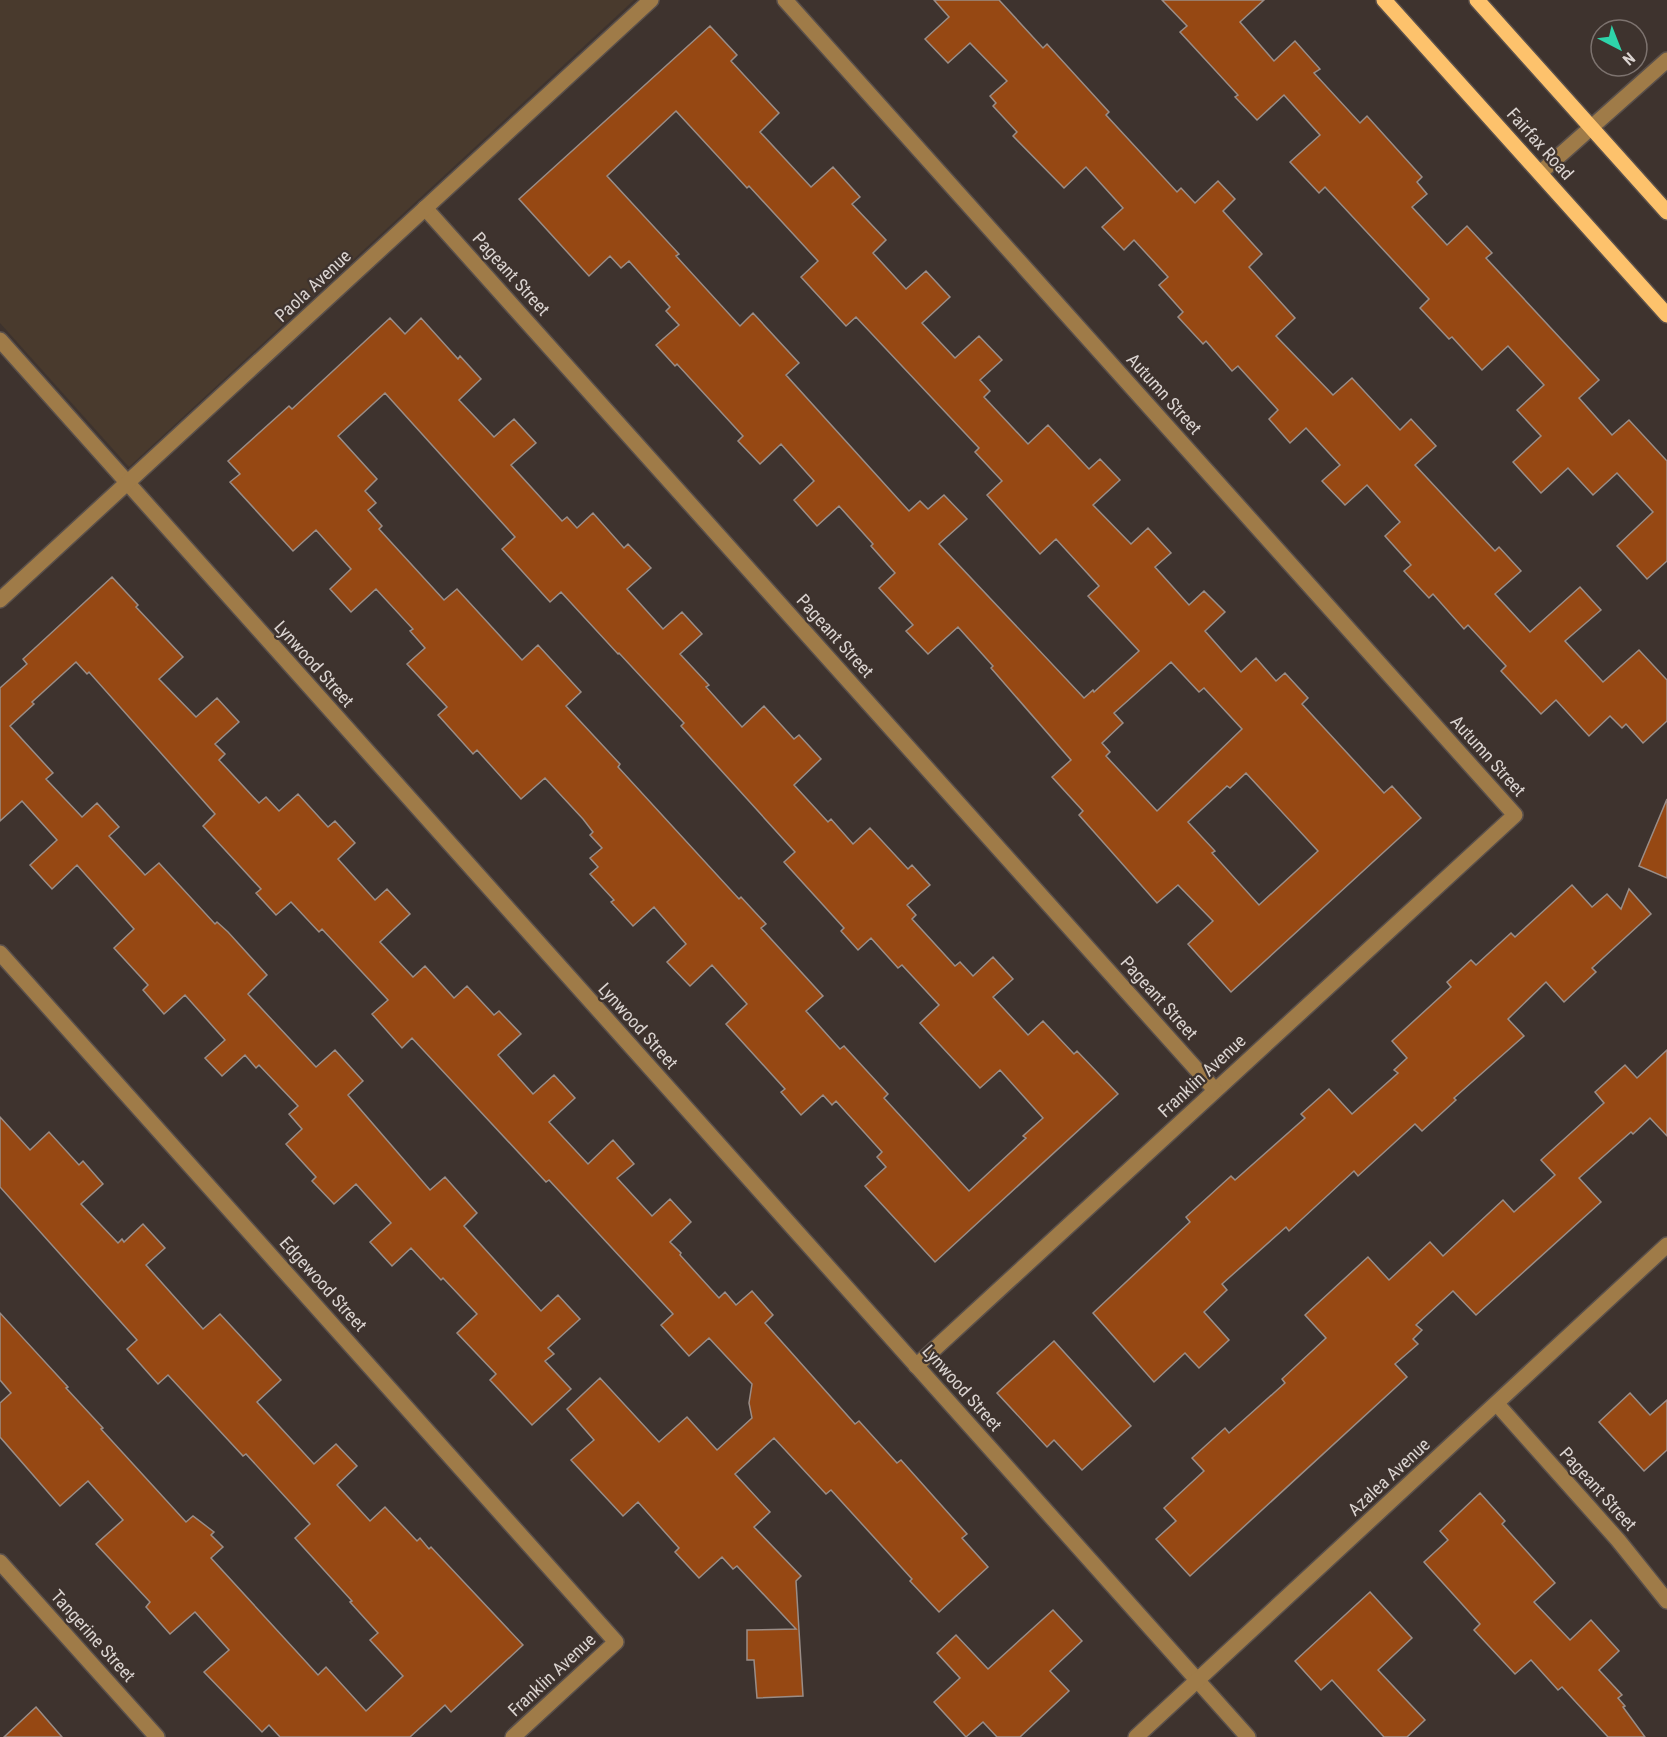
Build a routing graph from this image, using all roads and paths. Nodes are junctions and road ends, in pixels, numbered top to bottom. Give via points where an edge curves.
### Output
1 (651, 0) edge
2 (785, 0) edge
3 (1384, 0) edge
4 (1477, 0) edge
5 (1667, 60) edge
6 (1592, 128) junction
7 (1540, 173) junction
8 (425, 208) junction
9 (1667, 212) edge
10 (1667, 315) edge
11 (0, 340) edge
12 (127, 484) junction
13 (0, 600) edge
14 (1515, 815) joint
15 (0, 953) edge
16 (1215, 1090) junction
17 (1667, 1245) edge
18 (916, 1366) junction
19 (1497, 1404) junction
20 (0, 1562) edge
21 (1667, 1601) edge
22 (616, 1642) joint
23 (1197, 1680) junction
24 (157, 1737) edge
25 (513, 1737) edge
26 (1136, 1737) edge
27 (1248, 1737) edge

1 - 8 street, Paola Avenue
2 - 14 street, Autumn Street
3 - 7 main road, Fairfax Road
4 - 6 main road
5 - 6 street
6 - 7 street
6 - 9 main road
7 - 10 main road, Fairfax Road
8 - 12 street, Paola Avenue
8 - 16 street, Pageant Street
11 - 12 street, Lynwood Street
12 - 13 street, Paola Avenue
12 - 18 street, Lynwood Street
14 - 16 street, Franklin Avenue
15 - 22 street, Edgewood Street
16 - 18 street, Franklin Avenue
17 - 19 street, Azalea Avenue
18 - 23 street, Lynwood Street
19 - 21 street, Pageant Street
19 - 23 street, Azalea Avenue
20 - 24 street, Tangerine Street
22 - 25 street, Franklin Avenue
23 - 26 street, Azalea Avenue
23 - 27 street, Lynwood Street

